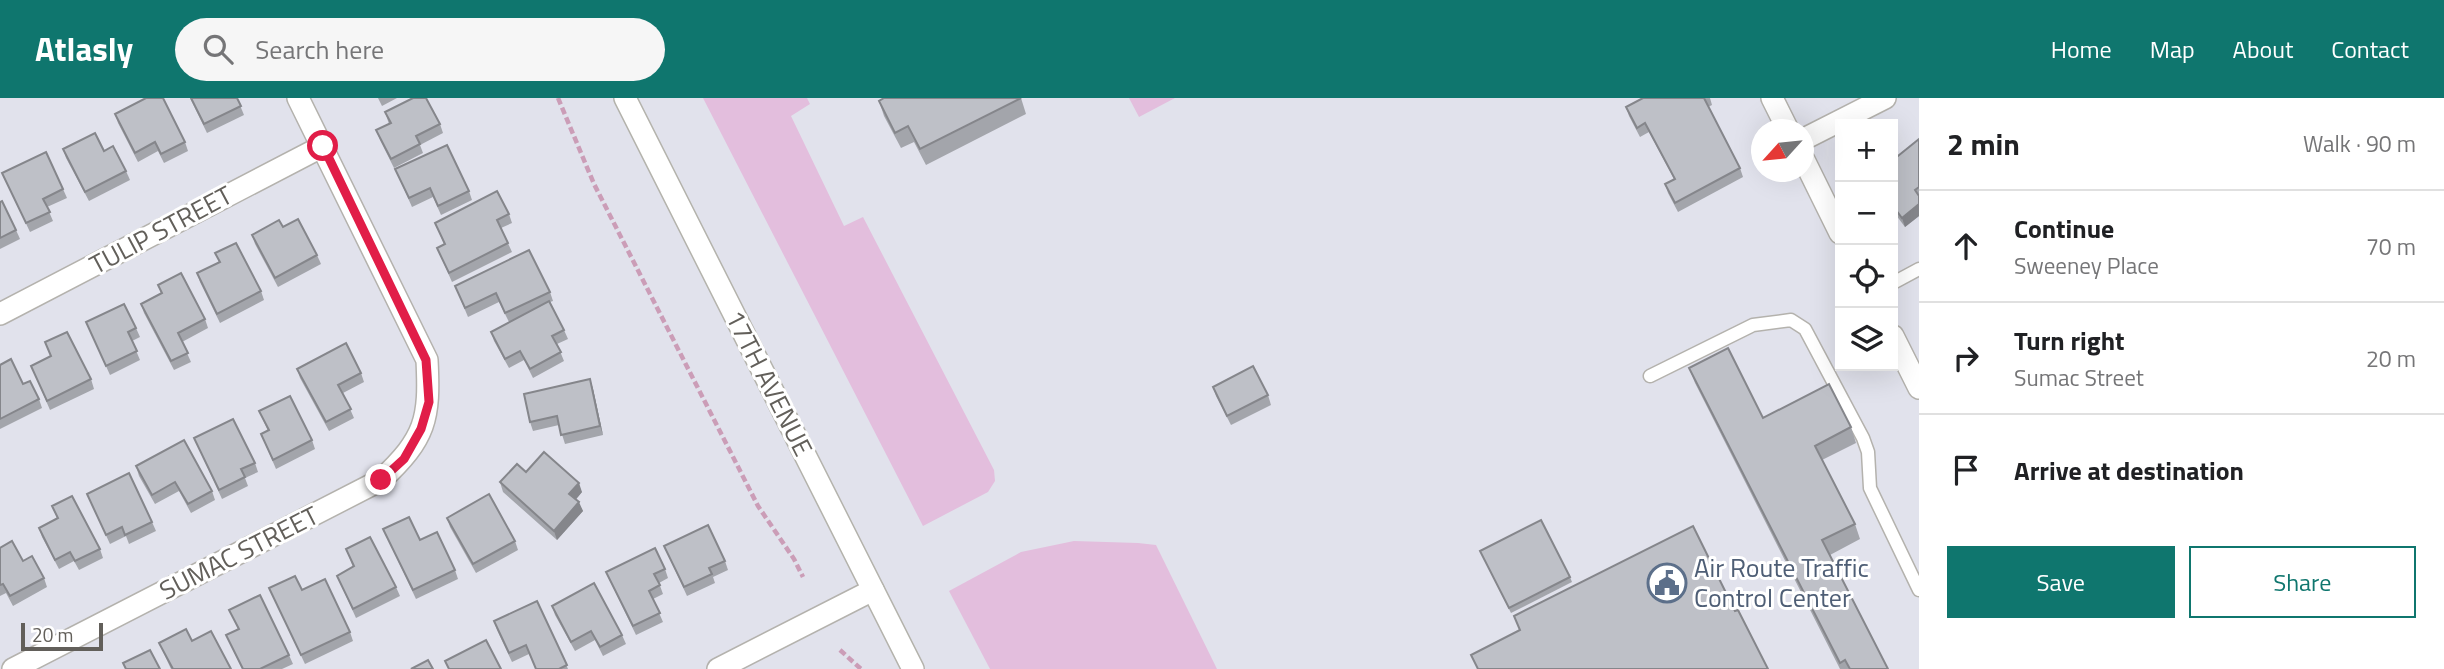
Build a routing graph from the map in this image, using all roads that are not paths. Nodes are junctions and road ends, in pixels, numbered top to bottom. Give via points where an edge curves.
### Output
1 (298, 98) edge
2 (625, 98) edge
3 (1772, 98) edge
4 (1885, 98) edge
5 (1782, 119) edge
6 (1814, 134) edge
7 (323, 146) junction
8 (1814, 180) edge
9 (1835, 223) edge
10 (1919, 269) edge
11 (1898, 280) edge
12 (0, 314) edge
13 (1898, 346) edge
14 (1650, 376) dead end
15 (1919, 388) edge
16 (873, 590) junction
17 (1919, 590) edge
18 (13, 669) edge
19 (719, 669) edge
20 (913, 669) edge

1 - 7 street
2 - 16 street, 17TH AVENUE
3 - 5 street
4 - 6 street
7 - 12 street, TULIP STREET
7 - 18 street, SUMAC STREET via 426,360 429,402 421,429 404,459 381,480
8 - 9 street
10 - 11 lane
13 - 15 street
14 - 17 lane via 1753,325 1791,320 1805,329 1863,438 1870,488
16 - 19 street
16 - 20 street, 17TH AVENUE

